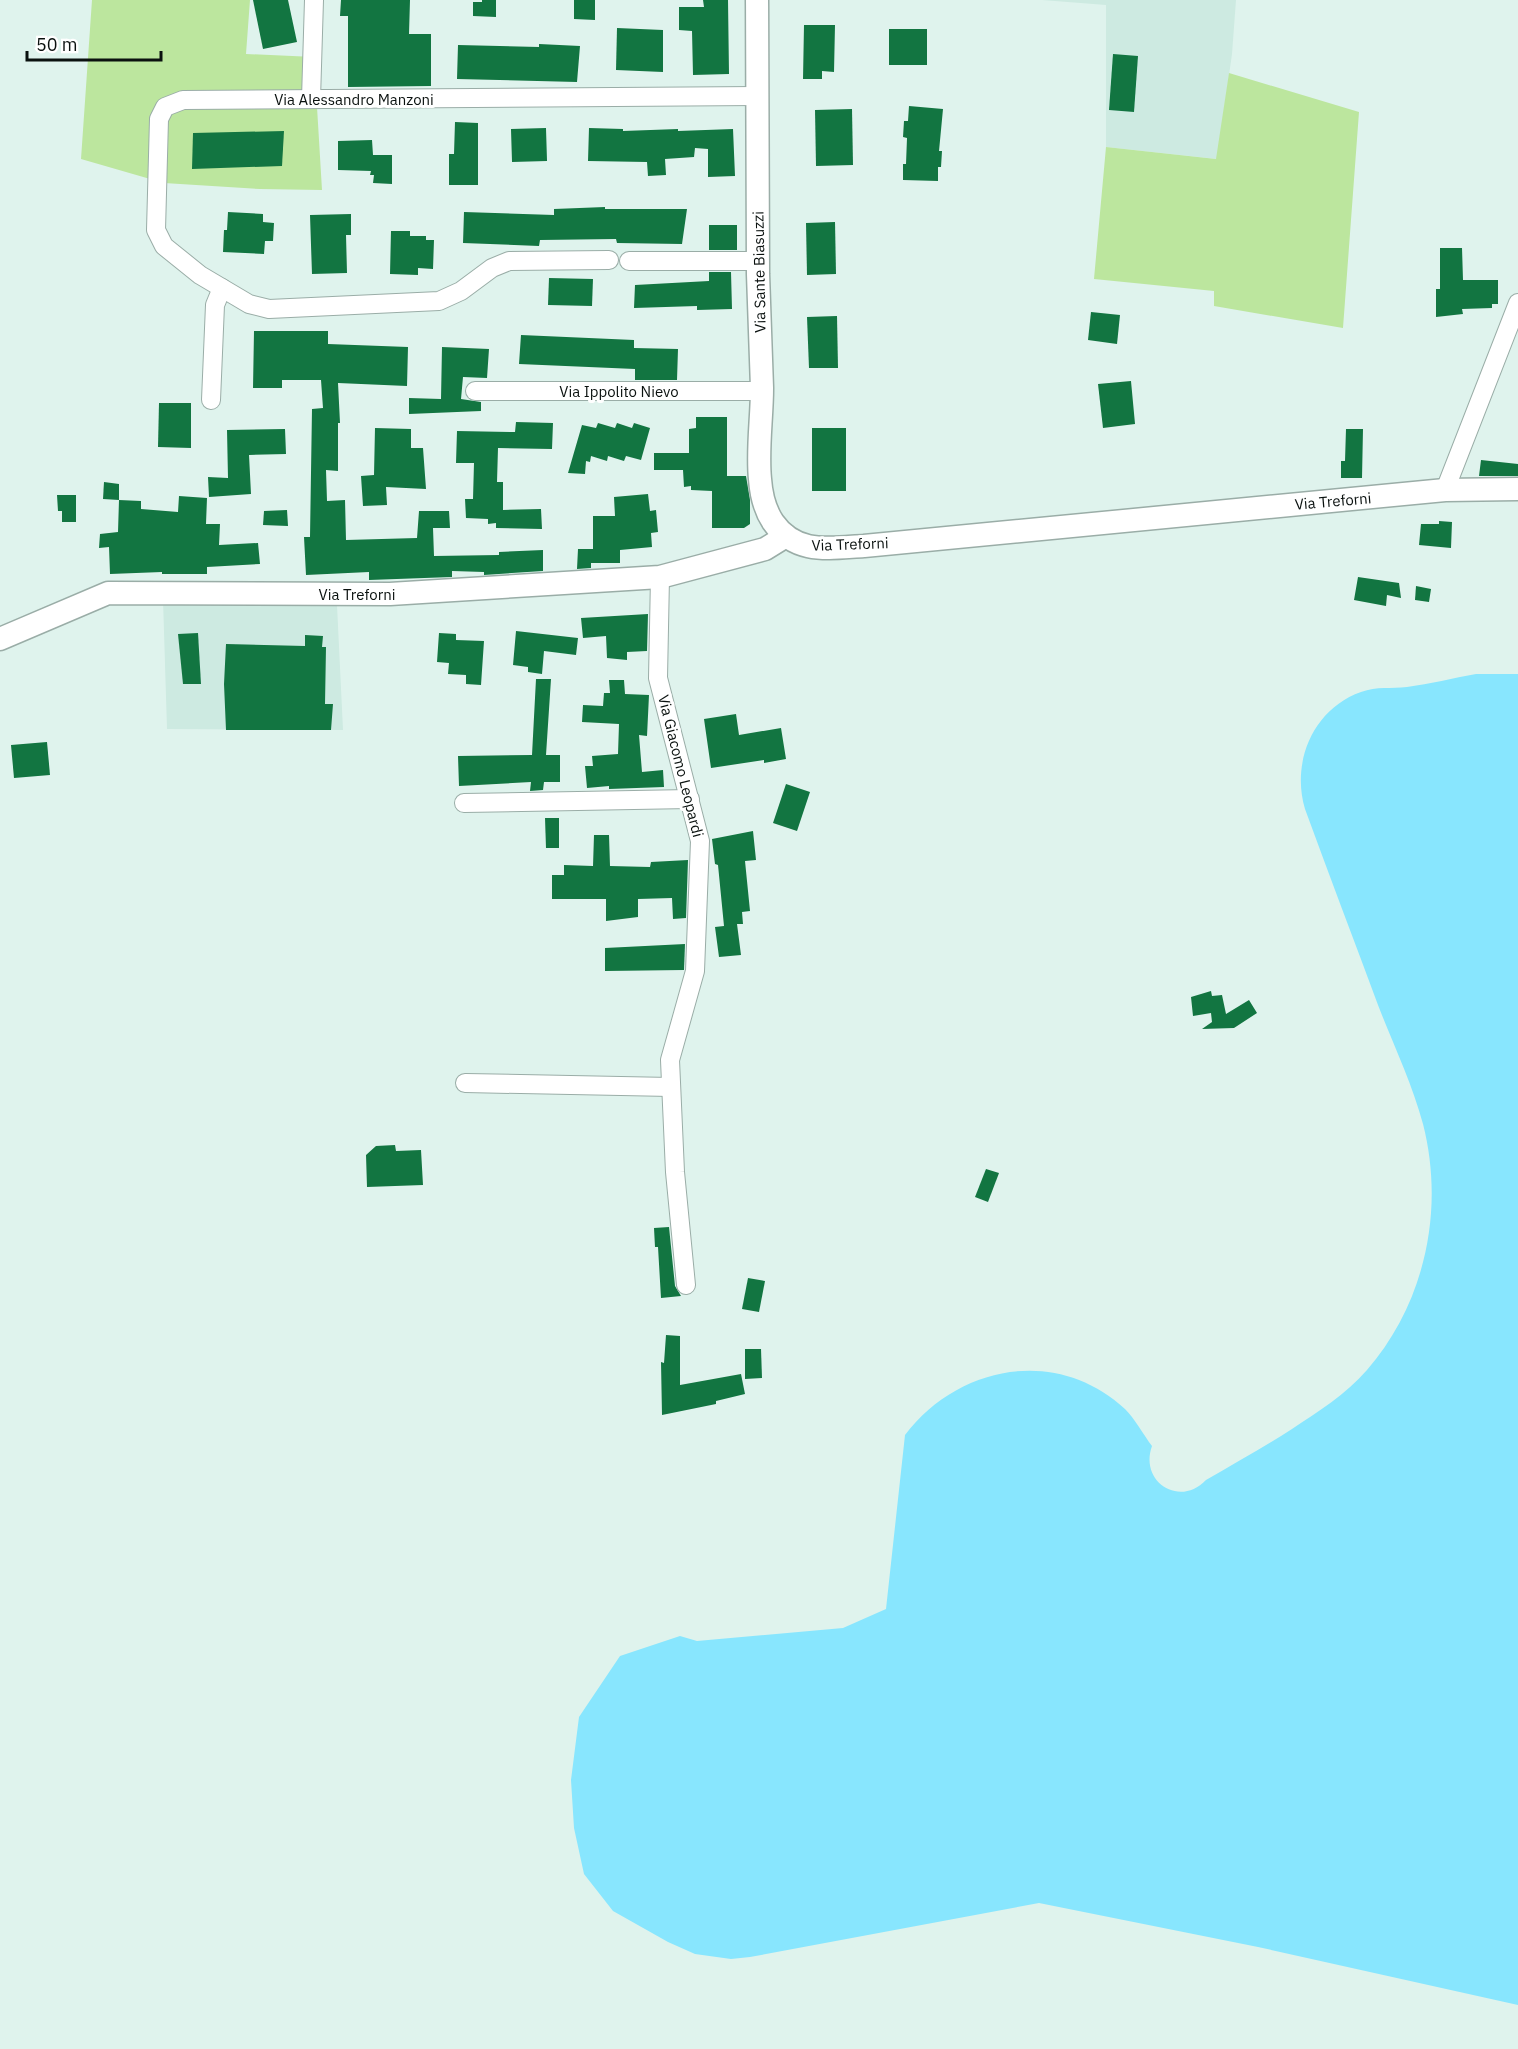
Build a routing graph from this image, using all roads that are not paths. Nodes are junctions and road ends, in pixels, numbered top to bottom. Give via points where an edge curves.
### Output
1 (314, 0) edge
2 (757, 0) edge
3 (758, 96) junction
4 (311, 99) junction
5 (609, 260) dead end
6 (629, 261) dead end
7 (758, 261) junction
8 (222, 288) junction
9 (1518, 303) edge
10 (762, 390) junction
11 (475, 391) dead end
12 (211, 400) dead end
13 (1518, 489) edge
14 (1445, 490) junction
15 (786, 536) junction
16 (660, 577) junction
17 (0, 639) edge
18 (690, 799) junction
19 (464, 803) dead end
20 (465, 1083) dead end
21 (671, 1087) junction
22 (686, 1285) dead end

1 - 4 street
2 - 3 street, Via Sante Biasuzzi
3 - 4 street, Via Alessandro Manzoni
3 - 7 street, Via Sante Biasuzzi
4 - 8 street, Via Alessandro Manzoni via 183,100 165,107 159,119 156,230 164,246 182,262
5 - 8 street, Via Alessandro Manzoni via 509,261 439,301 269,309 249,304
6 - 7 street
7 - 10 street, Via Sante Biasuzzi
8 - 12 street via 215,305
9 - 14 street
10 - 11 street, Via Ippolito Nievo
10 - 15 street, Via Sante Biasuzzi via 759,479 769,515
13 - 14 street, Via Treforni
14 - 15 street, Via Treforni via 864,546 805,546
15 - 16 street, Via Treforni via 765,549
16 - 17 street, Via Treforni via 390,594 108,593
16 - 18 street, Via Giacomo Leopardi via 658,678
18 - 19 street
18 - 21 street, Via Giacomo Leopardi via 700,841 697,941 695,971 670,1060
20 - 21 street
21 - 22 street, Via Giacomo Leopardi

